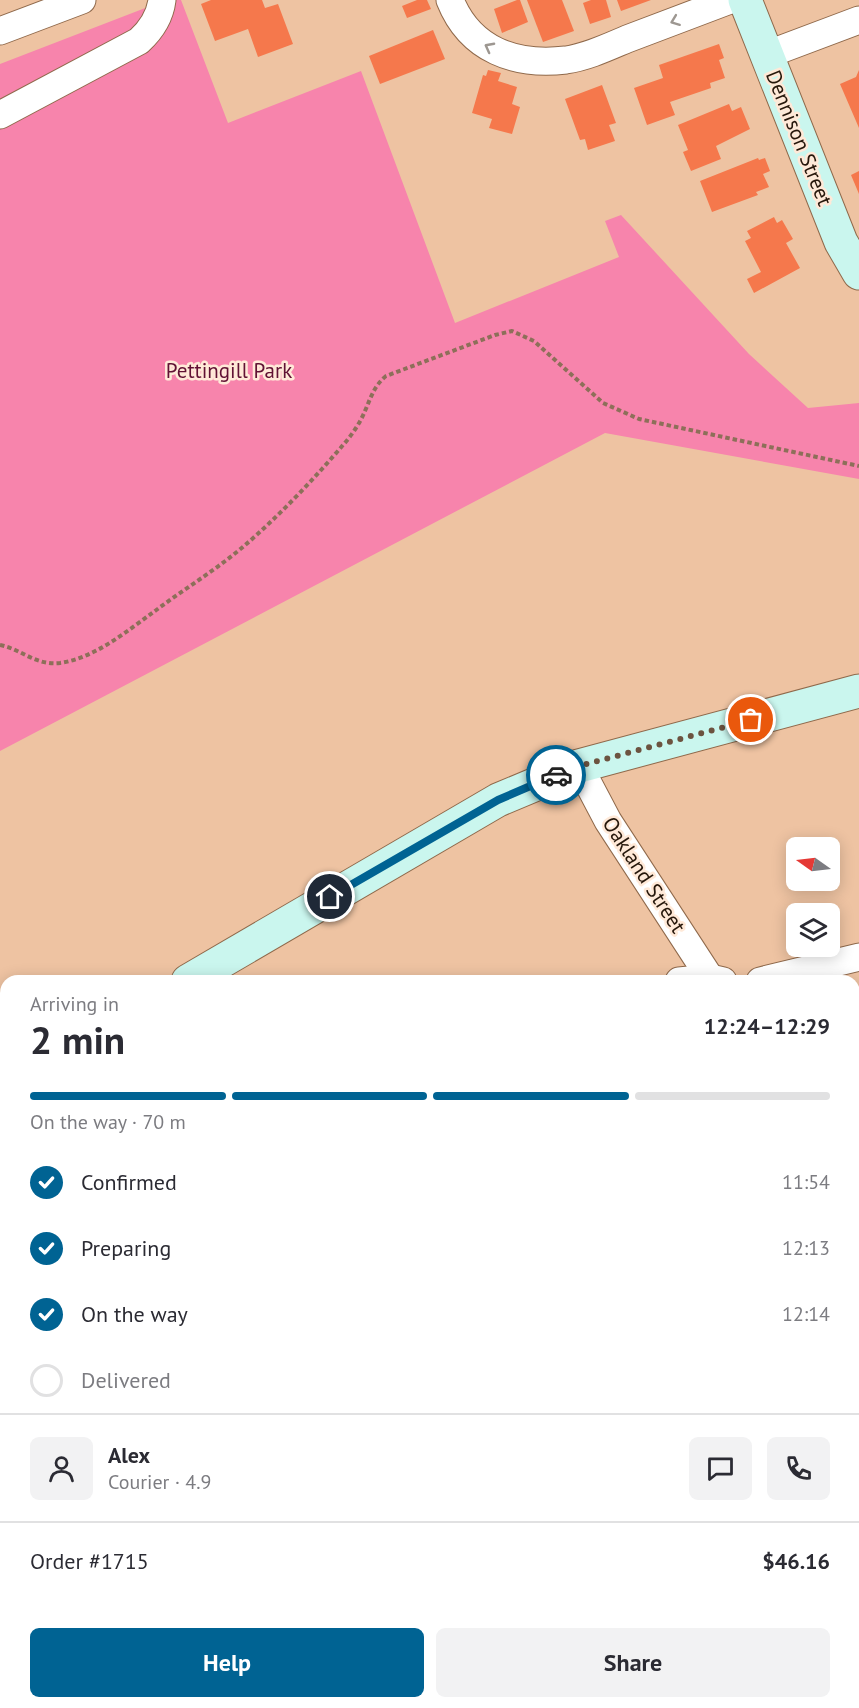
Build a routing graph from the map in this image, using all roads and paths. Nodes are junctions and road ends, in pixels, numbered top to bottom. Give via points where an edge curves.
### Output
1 (82, 0) edge
2 (162, 0) edge
3 (450, 0) edge
4 (730, 0) edge
5 (745, 0) edge
6 (859, 20) edge
7 (0, 31) edge
8 (766, 55) junction
9 (0, 115) edge
10 (859, 273) edge
11 (859, 466) edge
12 (0, 645) edge
13 (859, 691) edge
14 (579, 766) junction
15 (859, 957) edge
16 (198, 975) edge
17 (712, 975) edge
18 (785, 975) edge

1 - 7 street
2 - 9 street via 149,32 139,41
4 -> 3 street via 567,60 500,53 466,29
5 - 8 street, Dennison Street
6 - 8 street
8 - 10 street, Dennison Street via 841,242
11 - 12 path via 630,416 587,391 534,341 512,332 495,335 386,376 375,388 346,442 244,546 128,630 89,653 60,663 33,660
13 - 14 street
14 - 16 street via 498,800
14 - 17 street, Oakland Street via 608,821
15 - 18 street

